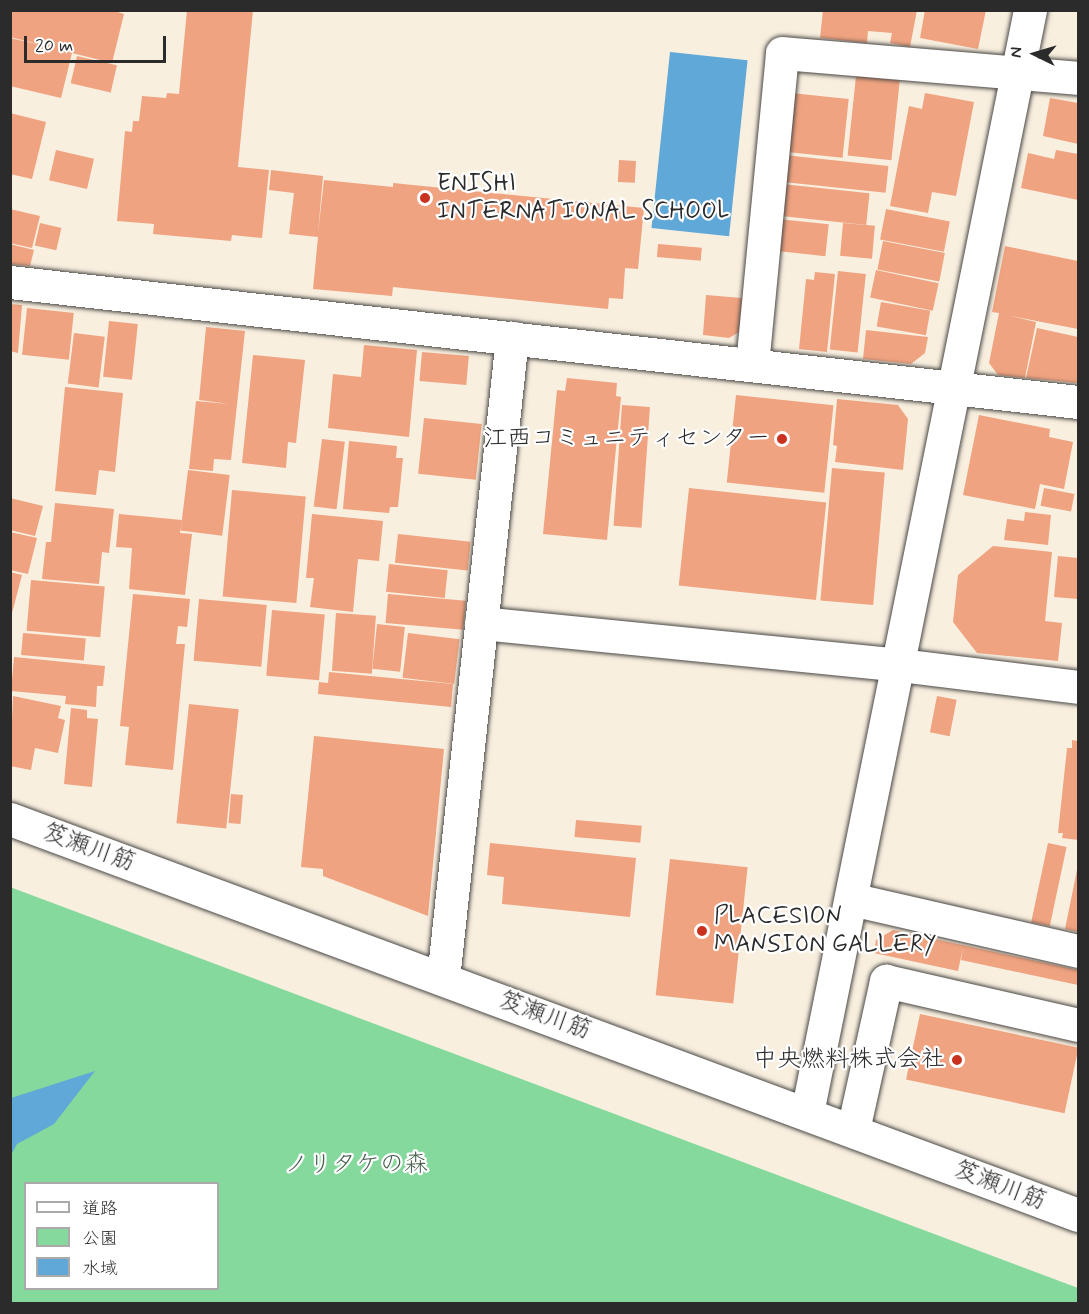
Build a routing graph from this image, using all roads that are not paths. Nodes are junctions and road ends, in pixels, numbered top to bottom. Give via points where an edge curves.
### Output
1 (1030, 10) edge
2 (1019, 72) junction
3 (1078, 78) edge
4 (10, 282) edge
5 (512, 338) junction
6 (752, 365) junction
7 (955, 388) junction
8 (1078, 402) edge
9 (481, 623) junction
10 (899, 665) junction
11 (1078, 687) edge
12 (10, 819) edge
13 (851, 899) junction
14 (1078, 951) edge
15 (443, 979) junction
16 (1078, 1025) edge
17 (807, 1113) junction
18 (853, 1130) junction
19 (1078, 1215) edge

1 - 2 street
2 - 3 street
2 - 6 street via 782,53
2 - 7 street
4 - 5 street
5 - 6 street
5 - 9 street
6 - 7 street
7 - 8 street
7 - 10 street
9 - 10 street
9 - 15 street
10 - 11 street
10 - 13 street
12 - 15 street, 笈瀬川筋
13 - 14 street
13 - 17 street
15 - 17 street, 笈瀬川筋
16 - 18 street via 886,981
17 - 18 street, 笈瀬川筋
18 - 19 street, 笈瀬川筋

